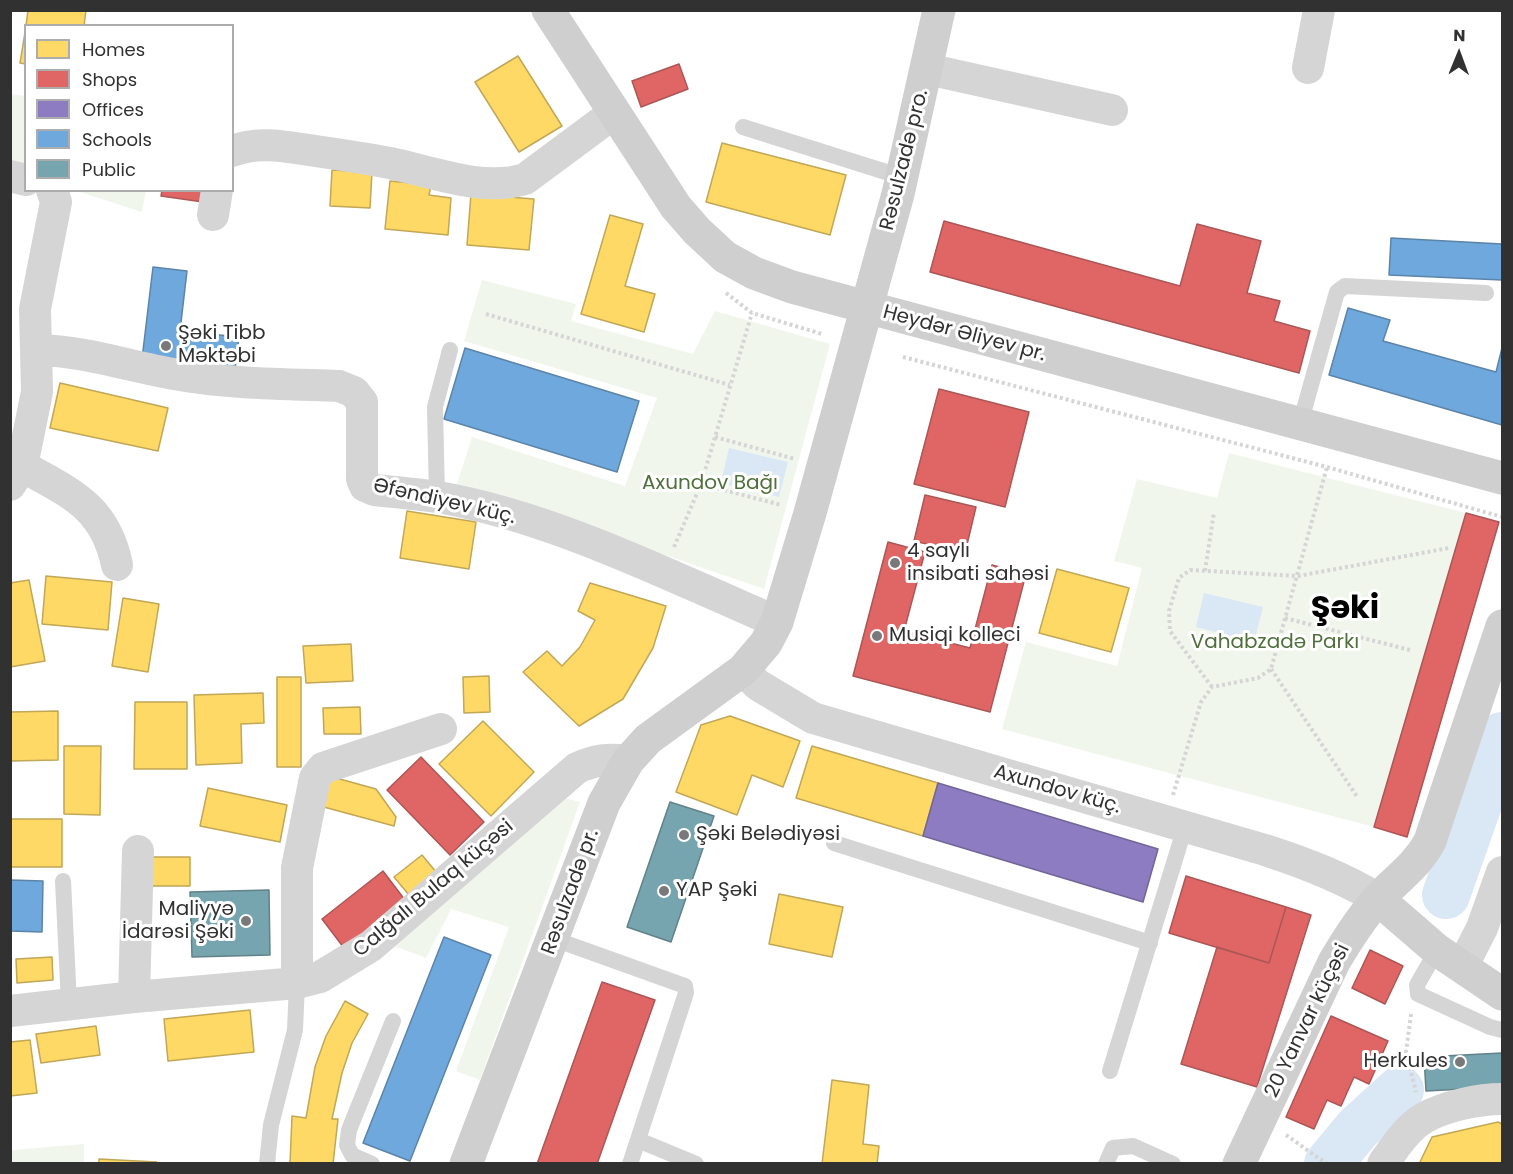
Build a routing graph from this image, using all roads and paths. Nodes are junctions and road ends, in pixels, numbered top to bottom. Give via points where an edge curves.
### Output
1 (548, 10) edge
2 (939, 10) edge
3 (1319, 10) edge
4 (1308, 68) dead end
5 (927, 69) junction
6 (1112, 110) dead end
7 (614, 113) junction
8 (743, 127) dead end
9 (234, 150) edge
10 (902, 177) junction
11 (53, 192) edge
12 (1486, 293) dead end
13 (867, 309) junction
14 (486, 314) dead end
15 (752, 314) dead end
16 (38, 350) junction
17 (450, 350) dead end
18 (903, 357) dead end
19 (730, 385) junction
20 (1300, 424) junction
21 (1336, 434) junction
22 (714, 437) junction
23 (823, 467) junction
24 (1327, 467) junction
25 (16, 475) edge
26 (1503, 478) edge
27 (701, 484) junction
28 (437, 497) junction
29 (1214, 512) dead end
30 (810, 513) junction
31 (1503, 517) edge
32 (1449, 548) dead end
33 (117, 565) dead end
34 (1204, 571) junction
35 (663, 572) junction
36 (1298, 576) junction
37 (1285, 618) junction
38 (777, 622) junction
39 (1503, 626) edge
40 (1410, 650) dead end
41 (1271, 669) junction
42 (743, 670) junction
43 (1212, 687) junction
44 (441, 729) dead end
45 (628, 761) junction
46 (1358, 798) dead end
47 (1175, 824) junction
48 (834, 843) dead end
49 (138, 851) dead end
50 (1503, 872) edge
51 (63, 881) dead end
52 (1378, 899) junction
53 (554, 939) junction
54 (1150, 944) junction
55 (1450, 958) junction
56 (297, 983) junction
57 (1418, 994) junction
58 (1503, 994) edge
59 (134, 996) junction
60 (69, 1003) junction
61 (10, 1011) edge
62 (393, 1021) dead end
63 (1503, 1030) edge
64 (1110, 1071) dead end
65 (1503, 1099) edge
66 (1424, 1118) junction
67 (1290, 1137) dead end
68 (638, 1140) junction
69 (267, 1164) edge
70 (372, 1164) edge
71 (466, 1164) edge
72 (630, 1164) edge
73 (696, 1164) edge
74 (1106, 1164) edge
75 (1173, 1164) edge
76 (1239, 1164) edge
77 (1327, 1164) edge
78 (1383, 1164) edge

1 - 7 main road, Heydər Əliyev pr.
2 - 5 main road, Rəsulzadə pro.
3 - 4 street
5 - 6 street
5 - 10 main road, Rəsulzadə pro.
7 - 9 street via 525,179 509,184 285,146 245,146
7 - 13 main road, Heydər Əliyev pr. via 676,207 725,257 792,288
8 - 10 lane
10 - 13 main road, Rəsulzadə pro.
11 - 16 street via 56,202 35,309
12 - 20 lane via 1345,286 1337,292
13 - 20 main road, Heydər Əliyev pr.
13 - 23 main road, Rəsulzadə pro.
14 - 19 path
15 - 19 path
16 - 25 street via 37,392
16 - 28 street, Əfəndiyev küç. via 75,353 217,380 339,386 354,392 362,402 365,486
17 - 28 lane via 435,407
18 - 24 path
19 - 22 path
20 - 21 main road, Heydər Əliyev pr.
21 - 24 path
21 - 26 main road, Heydər Əliyev pr.
22 - 23 path
22 - 27 path
23 - 30 main road, Rəsulzadə pro.
24 - 31 path
24 - 36 path
25 - 33 street via 83,501 105,528
27 - 30 path
27 - 35 path
28 - 35 street, Əfəndiyev küç. via 507,514
29 - 34 path
30 - 38 main road, Rəsulzadə pr.
32 - 36 path
34 - 36 path
34 - 43 path via 1190,570 1179,578 1169,611 1170,631
35 - 38 street, Əfəndiyev küç.
36 - 37 path
37 - 40 path
37 - 41 path
38 - 42 main road, Rəsulzadə pr. via 766,643
39 - 52 main road, 20 Yanvar küçəsi via 1430,841 1422,856
41 - 43 path via 1258,678
41 - 46 path
42 - 45 main road, Rəsulzadə pr. via 648,739
42 - 47 street, Axundov küç. via 758,686 813,718
43 - 47 path via 1201,702
44 - 56 street via 323,768 315,778 297,868
45 - 53 main road, Rəsulzadə pr. via 604,803
45 - 56 street, Calğalı Bulaq küçəsi via 611,758 577,768 371,946 320,977
47 - 52 street, Axundov küç. via 1316,867
47 - 54 lane
48 - 54 lane
49 - 59 street
50 - 55 street via 1482,928
51 - 60 lane
52 - 55 main road
52 - 76 main road, 20 Yanvar küçəsi via 1334,962
53 - 68 lane via 685,986
53 - 71 main road, Rəsulzadə pr.
54 - 64 lane
55 - 57 lane via 1417,985
55 - 58 main road
56 - 59 street, Calğalı Bulaq küçəsi
56 - 69 lane via 295,1030 271,1125
57 - 63 lane
57 - 66 path via 1408,1023 1406,1052
59 - 60 street, Calğalı Bulaq küçəsi
60 - 61 street, Calğalı Bulaq küçəsi
62 - 70 lane via 349,1130 347,1145 351,1155
65 - 66 street via 1473,1103
66 - 78 street
67 - 77 path
68 - 72 lane
68 - 73 lane
74 - 75 lane via 1113,1148 1133,1146

